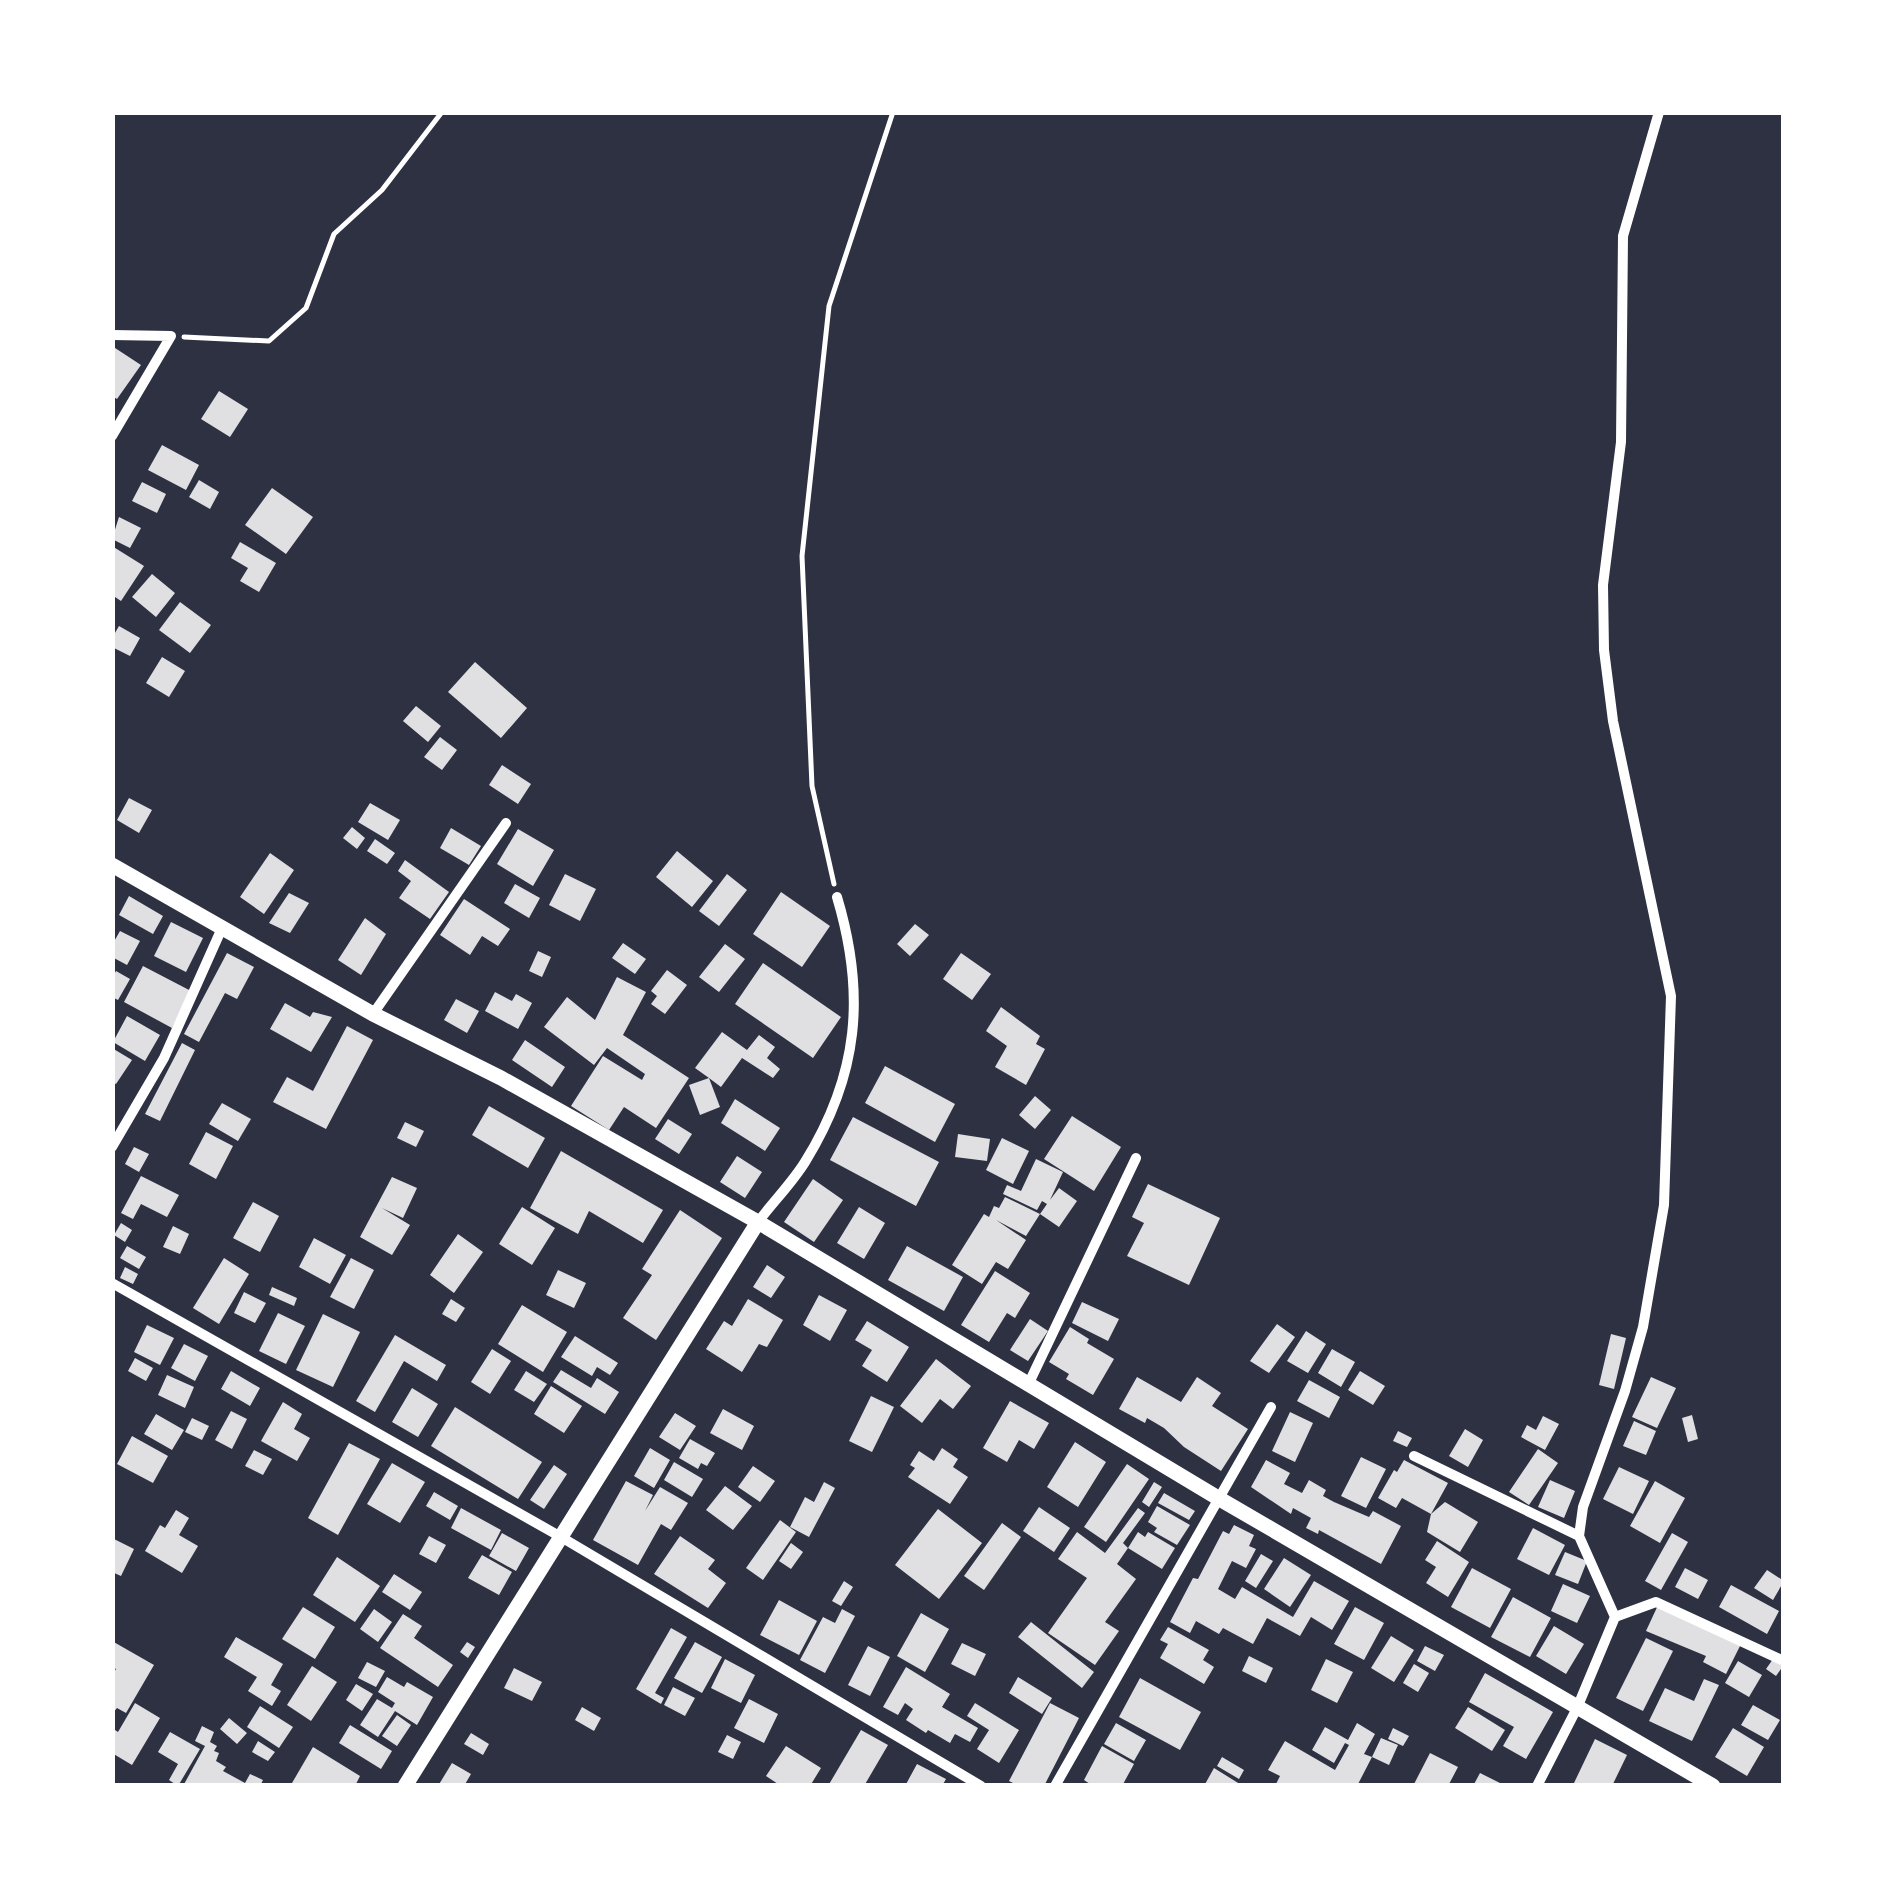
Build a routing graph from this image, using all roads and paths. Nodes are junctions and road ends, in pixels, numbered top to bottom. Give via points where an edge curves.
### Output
1 (442, 112) edge
2 (893, 112) edge
3 (1658, 112) edge
4 (112, 336) edge
5 (171, 336) junction
6 (112, 436) edge
7 (506, 823) dead end
8 (112, 865) edge
9 (837, 897) joint
10 (222, 928) junction
11 (373, 1014) junction
12 (112, 1147) edge
13 (1136, 1158) dead end
14 (758, 1222) junction
15 (112, 1283) edge
16 (1028, 1385) junction
17 (1272, 1407) dead end
18 (1414, 1456) dead end
19 (1218, 1498) junction
20 (1579, 1536) junction
21 (561, 1537) junction
22 (1615, 1616) junction
23 (1784, 1661) edge
24 (1577, 1708) junction
25 (405, 1786) edge
26 (981, 1786) edge
27 (1055, 1786) edge
28 (1537, 1786) edge
29 (1712, 1786) edge

1 - 5 path via 382,190 334,234 306,308 269,341
2 - 9 path via 829,306 802,556 812,786
3 - 20 street via 1623,236 1621,442 1603,585 1613,721 1671,996 1664,1205 1644,1326
4 - 5 street
5 - 6 street
7 - 11 street
8 - 10 street
9 - 14 street via 854,992 842,1091 804,1164
10 - 11 street
10 - 12 street via 164,1058
11 - 14 street
13 - 16 street
14 - 16 street
14 - 21 street
15 - 21 street
16 - 19 street
17 - 19 street
18 - 20 street
19 - 24 street
19 - 27 street
20 - 22 street
21 - 25 street
21 - 26 street
22 - 23 street via 1656,1602
22 - 24 street
24 - 28 street
24 - 29 street

